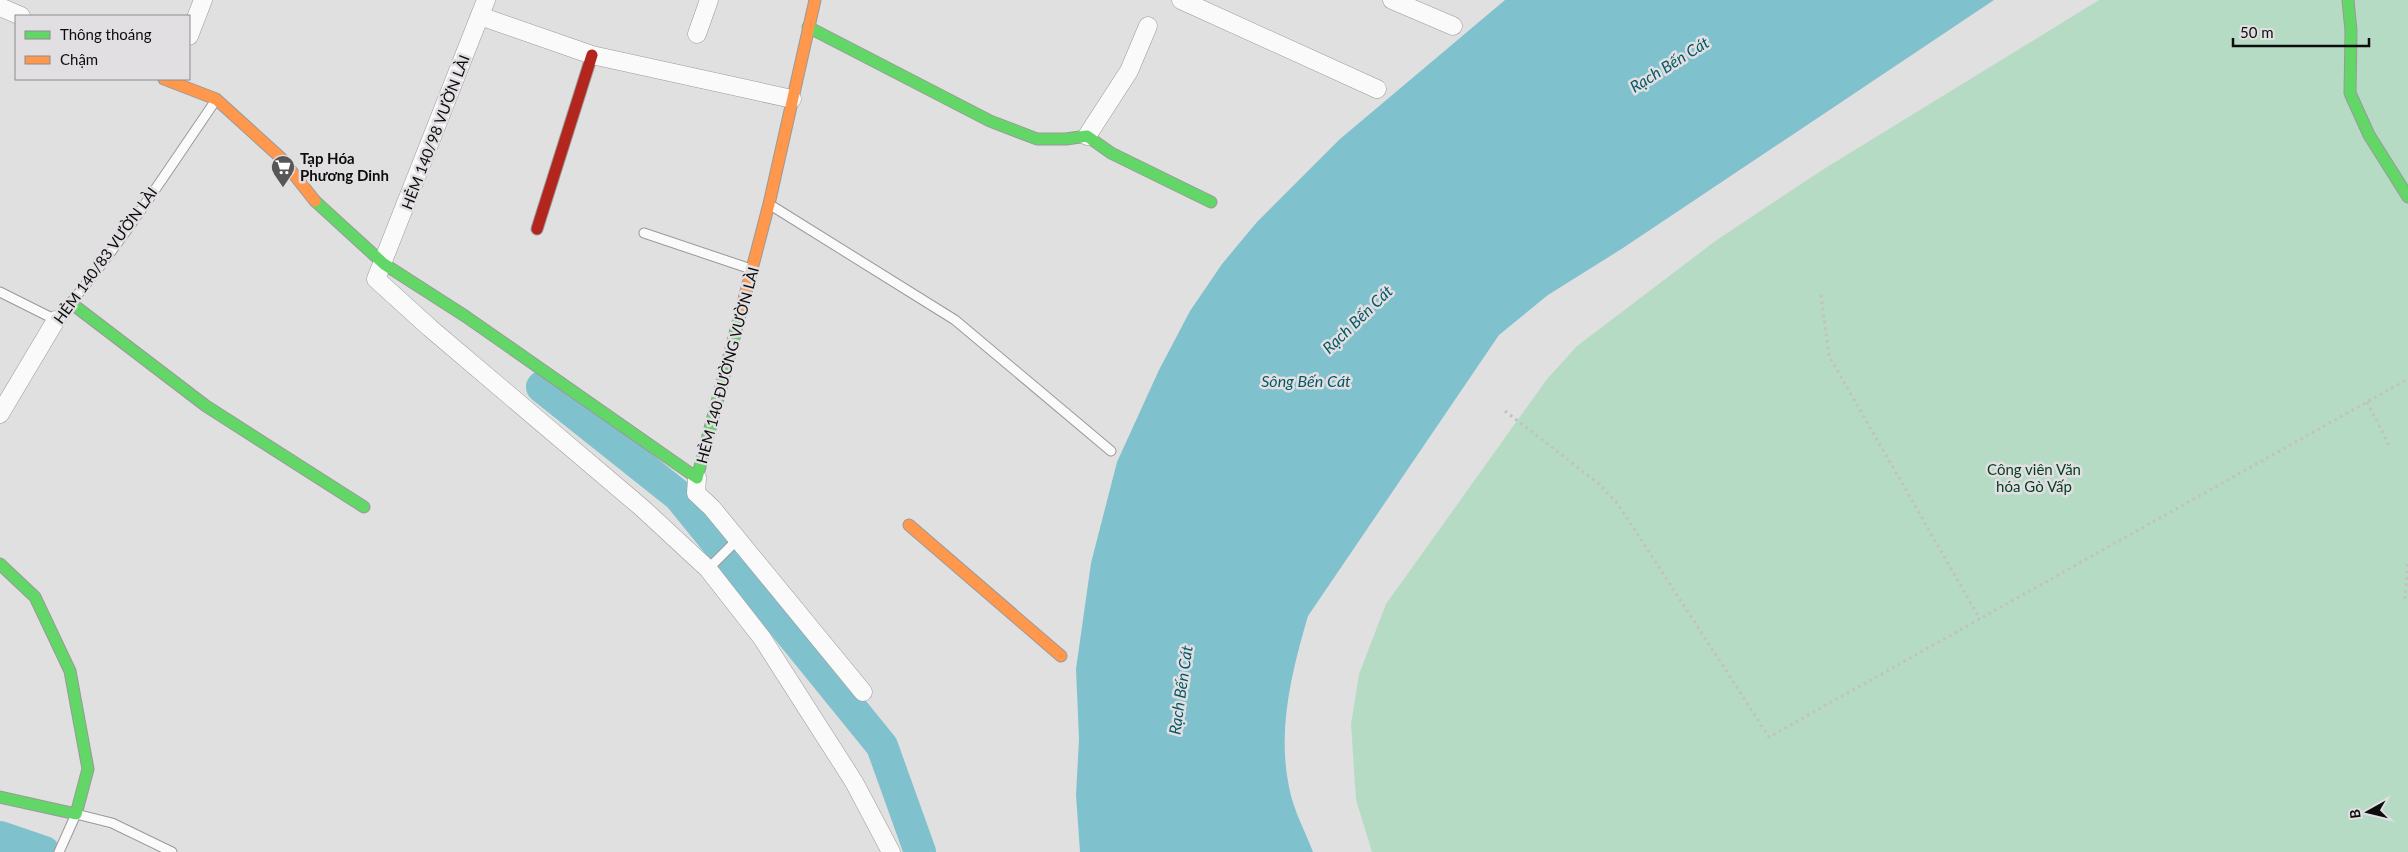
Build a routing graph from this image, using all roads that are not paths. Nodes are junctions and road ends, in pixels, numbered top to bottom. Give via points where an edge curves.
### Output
1 (203, 0) edge
2 (709, 0) edge
3 (815, 0) edge
4 (1182, 0) edge
5 (1392, 0) edge
6 (2348, 0) edge
7 (0, 7) edge
8 (483, 8) edge
9 (19, 15) edge
10 (1148, 26) dead end
11 (1453, 26) dead end
12 (808, 27) junction
13 (190, 33) edge
14 (697, 34) dead end
15 (592, 55) junction
16 (171, 80) edge
17 (1377, 88) dead end
18 (216, 99) junction
19 (792, 99) junction
20 (1087, 136) junction
21 (2408, 197) edge
22 (1211, 202) dead end
23 (769, 204) junction
24 (537, 230) dead end
25 (644, 233) dead end
26 (384, 264) junction
27 (752, 269) junction
28 (0, 292) edge
29 (71, 303) junction
30 (56, 320) junction
31 (0, 414) edge
32 (1111, 451) dead end
33 (697, 478) junction
34 (364, 507) dead end
35 (909, 525) dead end
36 (735, 542) junction
37 (0, 564) edge
38 (710, 566) junction
39 (1060, 656) dead end
40 (863, 692) dead end
41 (0, 797) edge
42 (76, 814) junction
43 (59, 852) edge
44 (172, 852) edge
45 (891, 852) edge

1 - 13 street
2 - 14 street
3 - 12 street, HẺM 140 ĐƯỜNG VƯỜN LÀI
4 - 17 street
5 - 11 street
6 - 21 street via 2350,93 2369,135
7 - 9 street
8 - 15 street
8 - 26 street, HẺM 140/98 VƯỜN LÀI
10 - 20 street via 1129,71
12 - 19 street, HẺM 140 ĐƯỜNG VƯỜN LÀI
12 - 20 street via 990,121 1037,139
15 - 19 street
15 - 24 street
16 - 18 street
18 - 26 street, HẺM 140 ĐƯỜNG VƯỜN LÀI via 281,158 312,198
18 - 29 lane, HẺM 140/83 VƯỜN LÀI
19 - 23 street, HẺM 140 ĐƯỜNG VƯỜN LÀI
20 - 22 street via 1111,153
23 - 27 street, HẺM 140 ĐƯỜNG VƯỜN LÀI
23 - 32 lane via 955,320
25 - 27 lane
26 - 33 street, HẺM 140 ĐƯỜNG VƯỜN LÀI via 465,316
26 - 38 street, HẺM 140/98 VƯỜN LÀI via 376,279
27 - 33 street, HẺM 140 ĐƯỜNG VƯỜN LÀI
28 - 30 lane
29 - 30 lane, HẺM 140/83 VƯỜN LÀI
29 - 34 street via 206,406
30 - 31 street, HẺM 140/83 VƯỜN LÀI
33 - 36 street via 696,493 712,508
35 - 39 street
36 - 38 lane
36 - 40 street
37 - 42 street via 35,597 70,671 88,769
38 - 45 street via 762,638 854,782
41 - 42 street
42 - 43 lane
42 - 44 lane via 112,823

